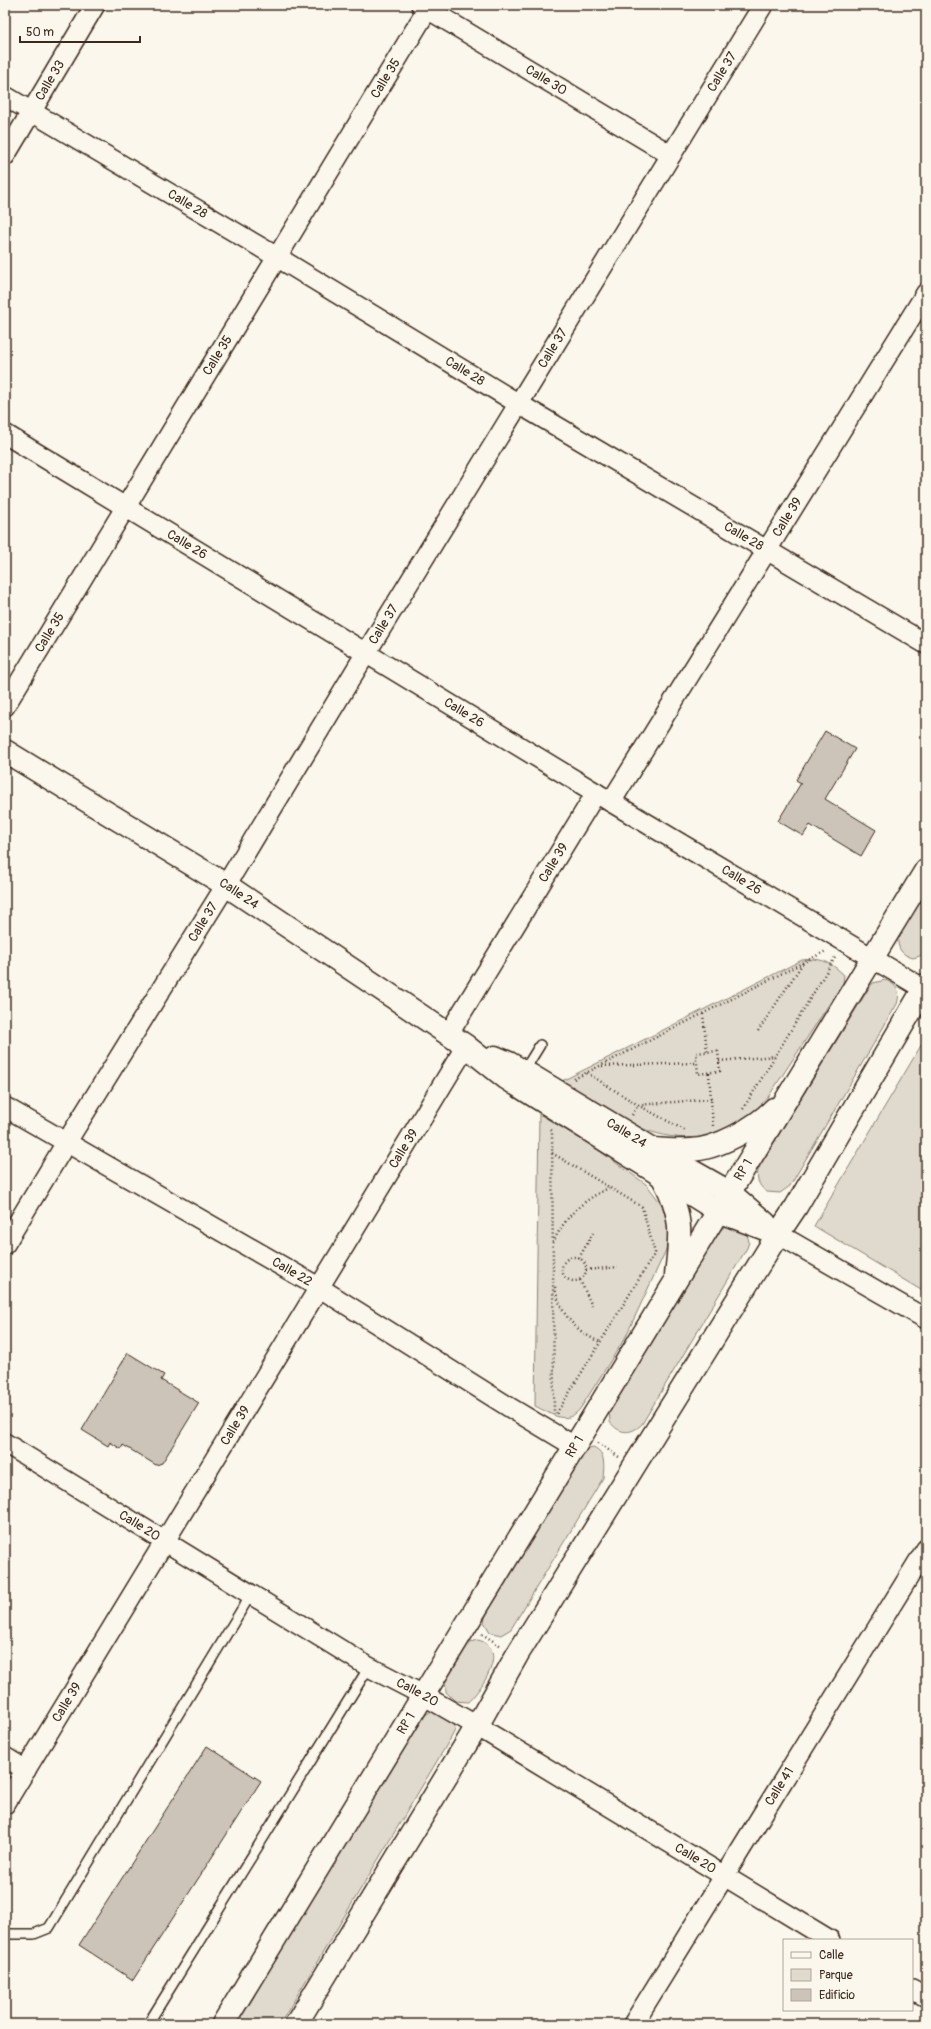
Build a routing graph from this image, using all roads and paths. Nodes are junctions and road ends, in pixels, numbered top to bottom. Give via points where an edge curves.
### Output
1 (95, 5) edge
2 (763, 5) edge
3 (426, 6) edge
4 (5, 96) edge
5 (32, 113) junction
6 (671, 155) junction
7 (5, 156) edge
8 (277, 257) junction
9 (926, 293) edge
10 (520, 404) junction
11 (5, 434) edge
12 (126, 509) junction
13 (767, 551) junction
14 (926, 644) edge
15 (366, 653) junction
16 (5, 706) edge
17 (5, 751) edge
18 (603, 798) junction
19 (926, 870) edge
20 (226, 885) junction
21 (844, 942) junction
22 (873, 958) junction
23 (803, 962) junction
24 (925, 987) edge
25 (703, 1014) junction
26 (758, 1031) dead end
27 (457, 1041) junction
28 (540, 1045) dead end
29 (707, 1052) junction
30 (775, 1056) junction
31 (719, 1061) junction
32 (697, 1063) junction
33 (600, 1066) junction
34 (524, 1071) junction
35 (587, 1073) junction
36 (709, 1073) junction
37 (568, 1082) dead end
38 (788, 1096) junction
39 (711, 1100) junction
40 (638, 1105) junction
41 (5, 1107) edge
42 (740, 1114) dead end
43 (721, 1126) dead end
44 (548, 1128) dead end
45 (692, 1135) dead end
46 (66, 1143) junction
47 (653, 1149) junction
48 (552, 1153) junction
49 (662, 1176) junction
50 (610, 1188) junction
51 (724, 1202) junction
52 (593, 1234) dead end
53 (778, 1234) junction
54 (5, 1244) edge
55 (553, 1244) junction
56 (579, 1258) junction
57 (618, 1267) dead end
58 (586, 1270) junction
59 (553, 1279) junction
60 (580, 1280) junction
61 (675, 1281) junction
62 (320, 1288) junction
63 (592, 1306) dead end
64 (926, 1319) edge
65 (600, 1342) junction
66 (579, 1439) junction
67 (5, 1443) edge
68 (634, 1467) junction
69 (166, 1541) junction
70 (926, 1549) edge
71 (251, 1594) junction
72 (466, 1624) junction
73 (517, 1655) junction
74 (369, 1667) junction
75 (423, 1695) junction
76 (477, 1726) junction
77 (5, 1757) edge
78 (26, 1770) junction
79 (5, 1804) edge
80 (724, 1877) junction
81 (5, 1934) edge
82 (828, 1939) edge
83 (913, 1990) edge
84 (926, 1997) edge
85 (148, 2024) edge
86 (223, 2024) edge
87 (296, 2024) edge
88 (633, 2024) edge

1 - 5 street, Calle 33
2 - 6 street, Calle 37
3 - 6 street, Calle 30
3 - 8 street, Calle 35
4 - 5 street, Calle 28
5 - 7 street, Calle 33
5 - 8 street, Calle 28
6 - 10 street, Calle 37
8 - 10 street, Calle 28
8 - 12 street, Calle 35
9 - 13 street, Calle 39
10 - 13 street, Calle 28
10 - 15 street, Calle 37
11 - 12 street, Calle 26
12 - 15 street, Calle 26
12 - 16 street, Calle 35
13 - 14 street, Calle 28
13 - 18 street, Calle 39
15 - 18 street, Calle 26
15 - 20 street, Calle 37
17 - 20 main road, Calle 24
18 - 21 street, Calle 26
18 - 27 street, Calle 39
19 - 22 main road, RP 1
20 - 27 main road, Calle 24
20 - 46 street, Calle 37
21 - 22 street, Calle 26
21 - 23 path
21 - 30 path
22 - 24 street, Calle 26
22 - 38 main road, RP 1
23 - 25 path
23 - 26 path
24 - 53 main road
25 - 29 path
25 - 33 path
27 - 34 main road, Calle 24
27 - 49 main road, Calle 24 via 506,1078
27 - 62 street, Calle 39
28 - 34 lane
29 - 31 path via 718,1051
29 - 32 path via 696,1053
30 - 31 path
30 - 42 path
31 - 36 path via 720,1071
32 - 33 path
32 - 36 path via 698,1074
33 - 35 path
34 - 47 main road, Calle 24
35 - 37 path
35 - 40 path
36 - 39 path
38 - 47 main road via 756,1124 737,1136 692,1150
38 - 51 main road, RP 1
39 - 40 path
39 - 43 path via 713,1128
40 - 45 path
41 - 46 street, Calle 22
44 - 48 path via 552,1131
46 - 54 street, Calle 37
46 - 62 street, Calle 22
47 - 51 main road, Calle 24
48 - 50 path
48 - 55 path
49 - 51 main road, Calle 24
49 - 61 main road via 673,1196 678,1213 680,1243
50 - 55 path via 592,1196 572,1213
50 - 65 path via 642,1208 655,1253
51 - 53 main road, Calle 24
51 - 61 main road, RP 1
52 - 56 path
53 - 64 street, Calle 24
53 - 68 main road
55 - 59 path
56 - 58 path via 585,1263
56 - 60 path via 567,1259 562,1270 568,1280
57 - 58 path
58 - 60 path
59 - 65 path via 561,1308 569,1320 582,1332
59 - 65 path via 554,1416
60 - 63 path
61 - 66 main road, RP 1
62 - 66 street, Calle 22 via 509,1407
62 - 69 street, Calle 39
66 - 68 path
66 - 72 main road, RP 1
67 - 69 street, Calle 20
68 - 73 main road
69 - 71 street, Calle 20
69 - 78 street, Calle 39
70 - 80 street, Calle 41
71 - 74 street, Calle 20
71 - 81 lane via 49,1928 34,1934
72 - 73 path
72 - 75 main road, RP 1
73 - 76 main road
74 - 75 street, Calle 20
74 - 85 lane
75 - 76 street, Calle 20
75 - 86 main road, RP 1
76 - 80 street, Calle 20
76 - 87 main road
77 - 78 street
78 - 79 street, Calle 39
80 - 82 street, Calle 20
80 - 88 street, Calle 41
83 - 84 street

